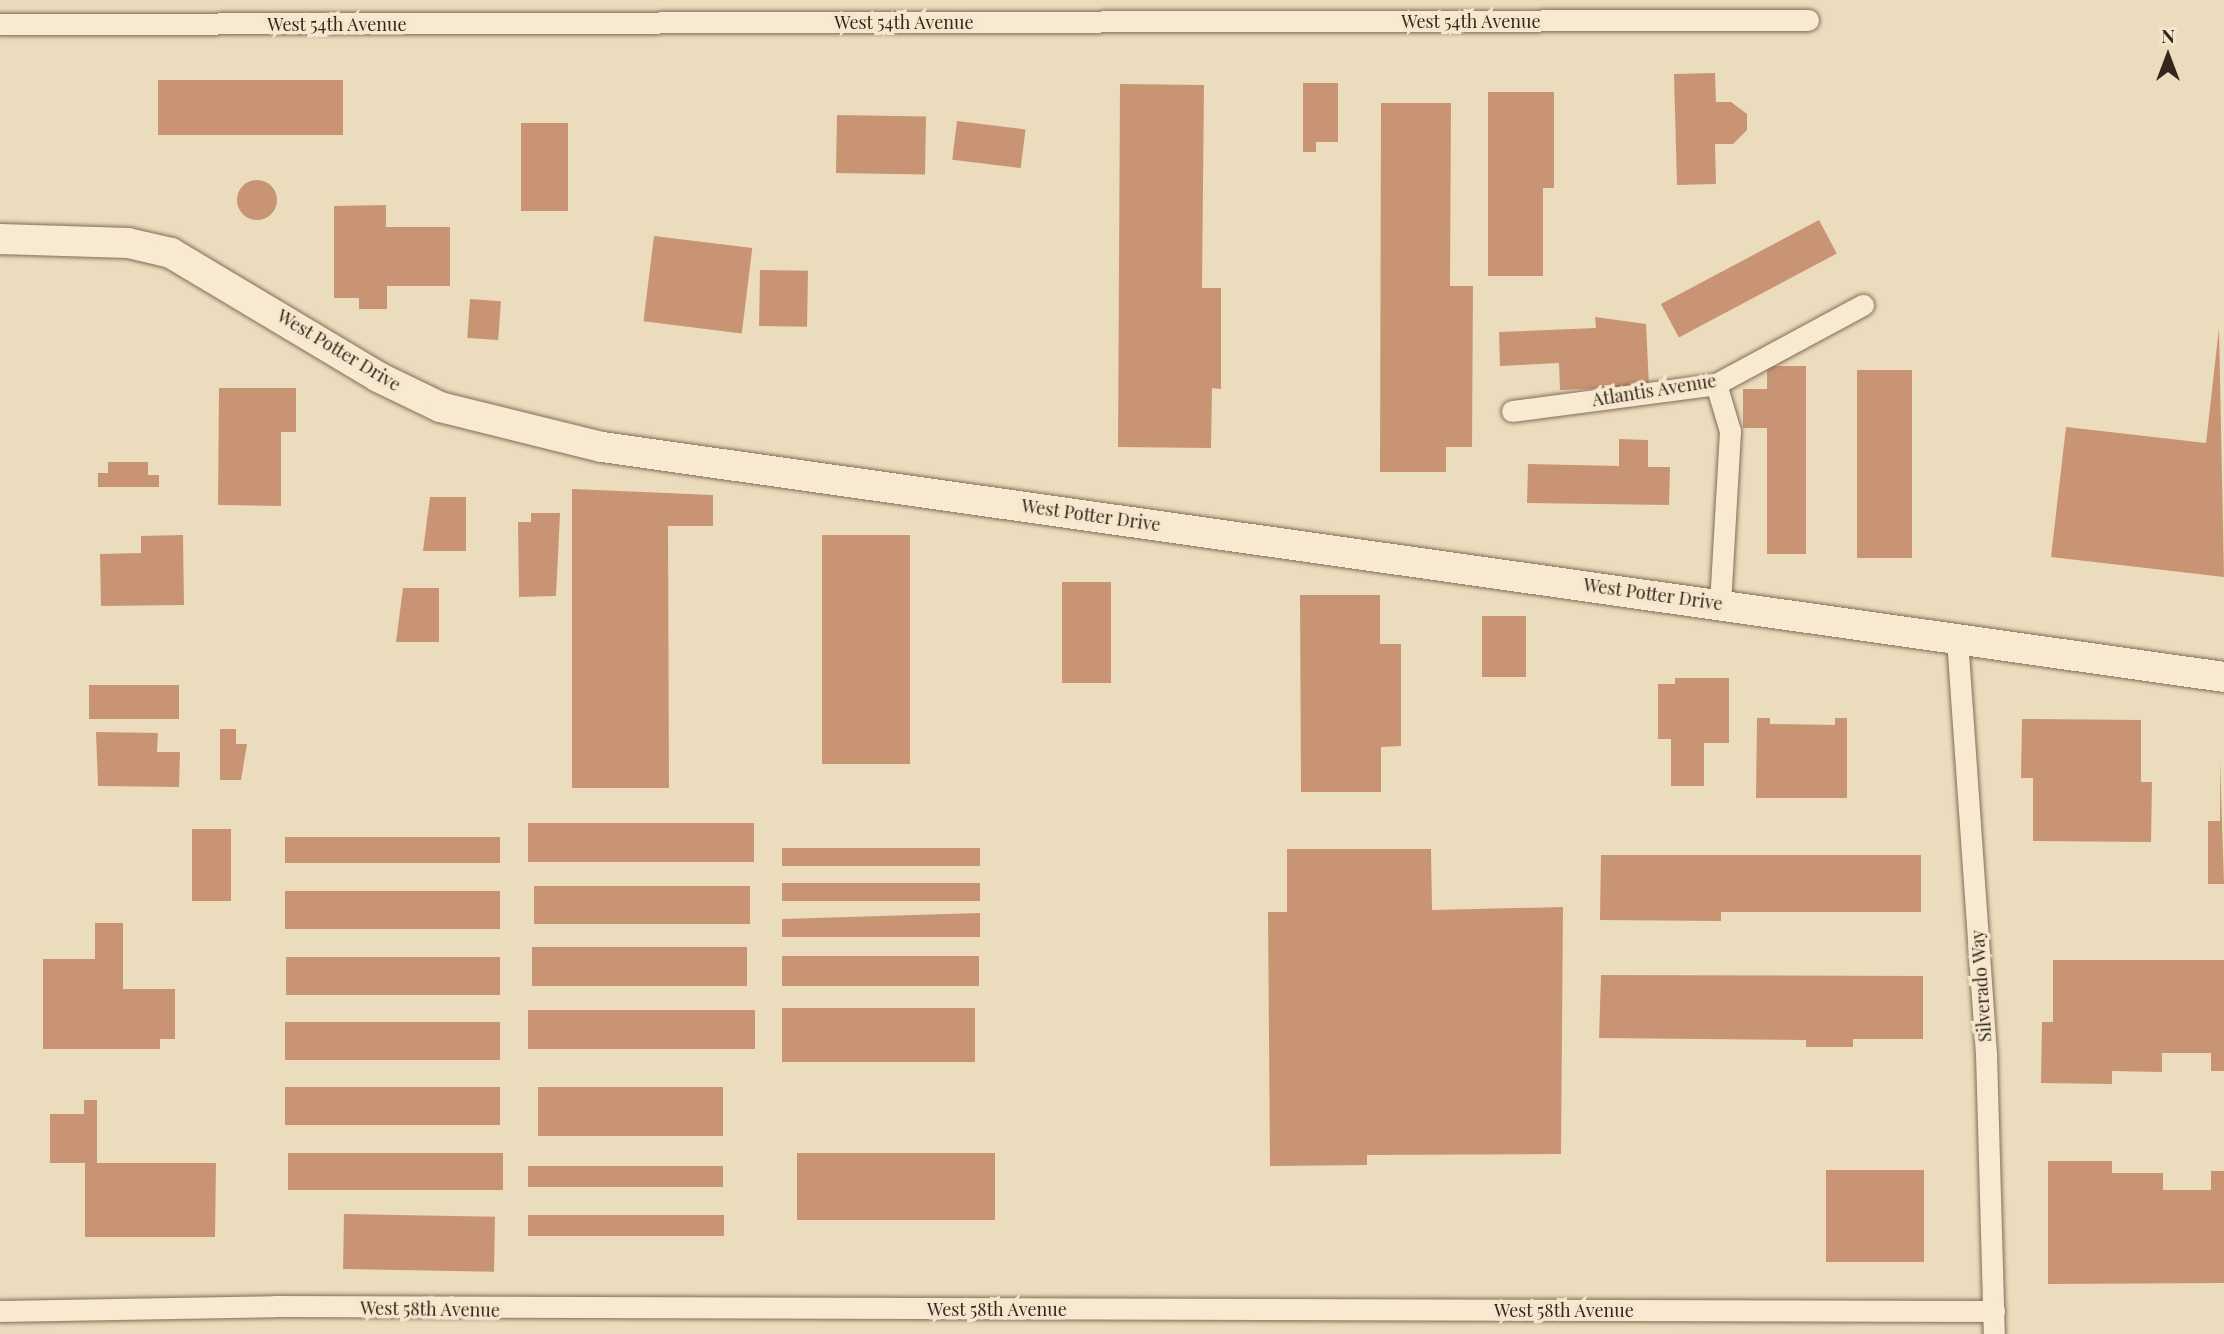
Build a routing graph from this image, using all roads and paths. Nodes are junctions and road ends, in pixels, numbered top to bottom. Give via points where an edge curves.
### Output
1 (1808, 20) dead end
2 (0, 24) edge
3 (0, 239) edge
4 (1863, 305) dead end
5 (1716, 384) junction
6 (1512, 411) dead end
7 (1720, 604) junction
8 (1957, 639) junction
9 (2224, 677) edge
10 (0, 1311) edge
11 (1994, 1311) junction
12 (1994, 1334) edge

1 - 2 street, West 54th Avenue
3 - 7 main road, West Potter Drive via 128,243 171,253 378,377 503,427 602,447
4 - 5 street, Atlantis Avenue
5 - 6 street, Atlantis Avenue
5 - 7 street via 1730,431
7 - 8 main road, West Potter Drive
8 - 9 main road, West Potter Drive
8 - 11 street, Silverado Way via 1986,1054
10 - 11 street, West 58th Avenue via 275,1306
11 - 12 street, Silverado Way

